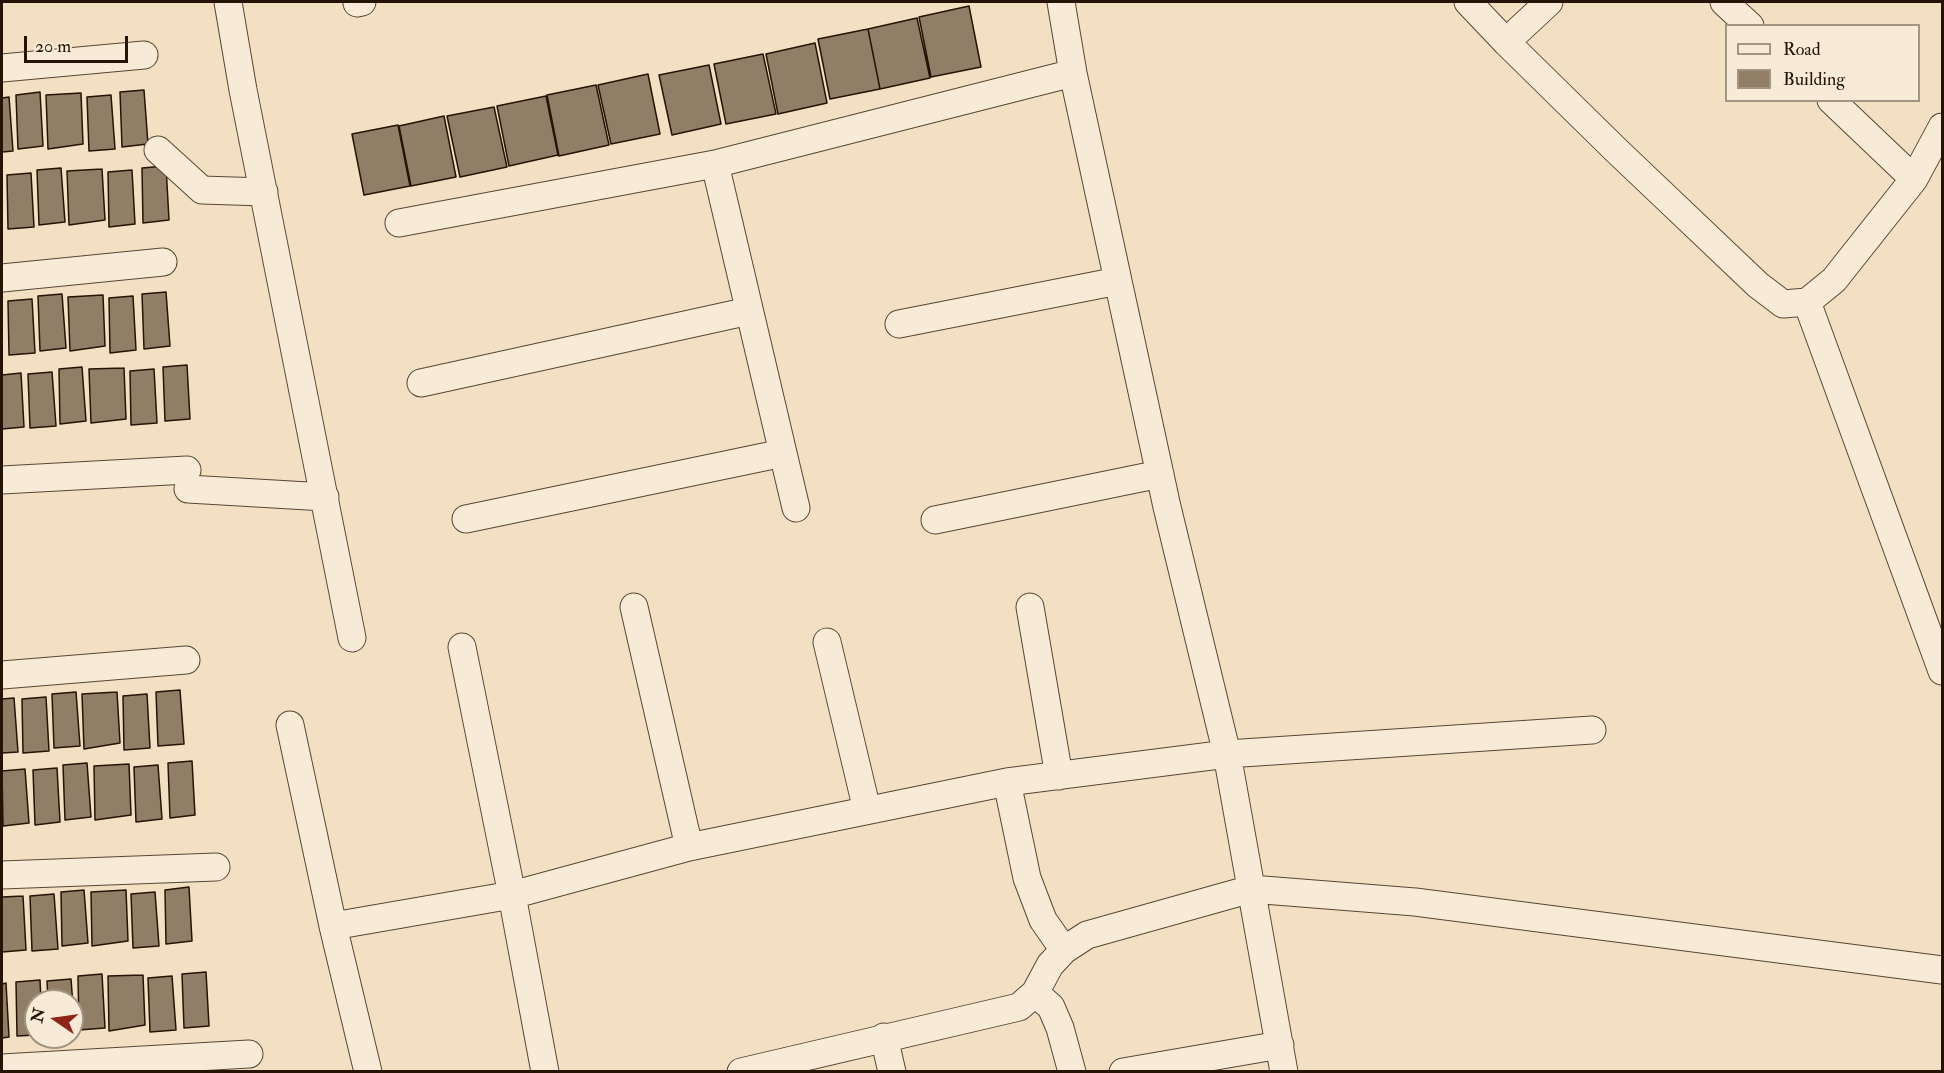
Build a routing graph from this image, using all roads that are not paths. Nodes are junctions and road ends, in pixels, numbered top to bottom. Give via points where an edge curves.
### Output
1 (228, 2) edge
2 (1061, 2) edge
3 (1468, 2) edge
4 (1548, 2) edge
5 (1506, 42) junction
6 (144, 55) dead end
7 (2, 68) edge
8 (1073, 73) junction
9 (1833, 102) edge
10 (1942, 127) edge
11 (158, 150) dead end
12 (715, 164) junction
13 (1914, 179) junction
14 (264, 192) junction
15 (399, 223) dead end
16 (163, 262) dead end
17 (2, 278) edge
18 (1118, 281) junction
19 (1807, 302) junction
20 (750, 311) junction
21 (899, 324) dead end
22 (420, 383) dead end
23 (783, 453) junction
24 (1160, 474) junction
25 (2, 480) edge
26 (325, 497) junction
27 (796, 508) dead end
28 (466, 519) dead end
29 (935, 520) dead end
30 (1030, 607) dead end
31 (634, 608) dead end
32 (352, 638) dead end
33 (827, 642) dead end
34 (462, 647) dead end
35 (186, 660) dead end
36 (1942, 671) edge
37 (2, 675) edge
38 (290, 725) dead end
39 (1592, 730) dead end
40 (1227, 754) junction
41 (1059, 776) junction
42 (1007, 782) junction
43 (867, 810) junction
44 (689, 847) junction
45 (216, 867) dead end
46 (2, 875) edge
47 (1251, 890) junction
48 (512, 895) junction
49 (333, 926) junction
50 (1064, 950) junction
51 (1942, 970) edge
52 (1035, 993) junction
53 (884, 1037) junction
54 (1280, 1045) junction
55 (249, 1054) dead end
56 (2, 1068) edge
57 (368, 1071) edge
58 (545, 1071) edge
59 (741, 1071) edge
60 (892, 1071) edge
61 (1072, 1071) edge
62 (1123, 1071) edge
63 (1284, 1071) edge

1 - 14 street
2 - 8 street
3 - 5 street
4 - 5 street
5 - 19 street via 1758,285 1782,304
6 - 7 street
8 - 12 street
8 - 18 street
9 - 13 street
10 - 13 street
11 - 14 street via 202,189
12 - 15 street
12 - 20 street
13 - 19 street via 1834,280
14 - 26 street
16 - 17 street
18 - 21 street
18 - 24 street
19 - 36 street
20 - 22 street
20 - 23 street
23 - 27 street
23 - 28 street
24 - 29 street
24 - 40 street
25 - 26 street via 187,480
26 - 32 street
30 - 41 street
31 - 44 street
33 - 43 street
34 - 48 street
35 - 37 street
38 - 49 street
39 - 40 street
40 - 41 street
40 - 47 street
41 - 42 street
42 - 43 street
42 - 50 street via 1027,878 1043,920
43 - 44 street
44 - 48 street
45 - 46 street
47 - 50 street via 1087,935
47 - 51 street via 1415,902
47 - 54 street
48 - 49 street
48 - 58 street
49 - 57 street
50 - 52 street via 1050,965
52 - 53 street via 1019,1007
52 - 61 street via 1051,1007
53 - 59 street
53 - 60 street
54 - 62 street
54 - 63 street
55 - 56 street

